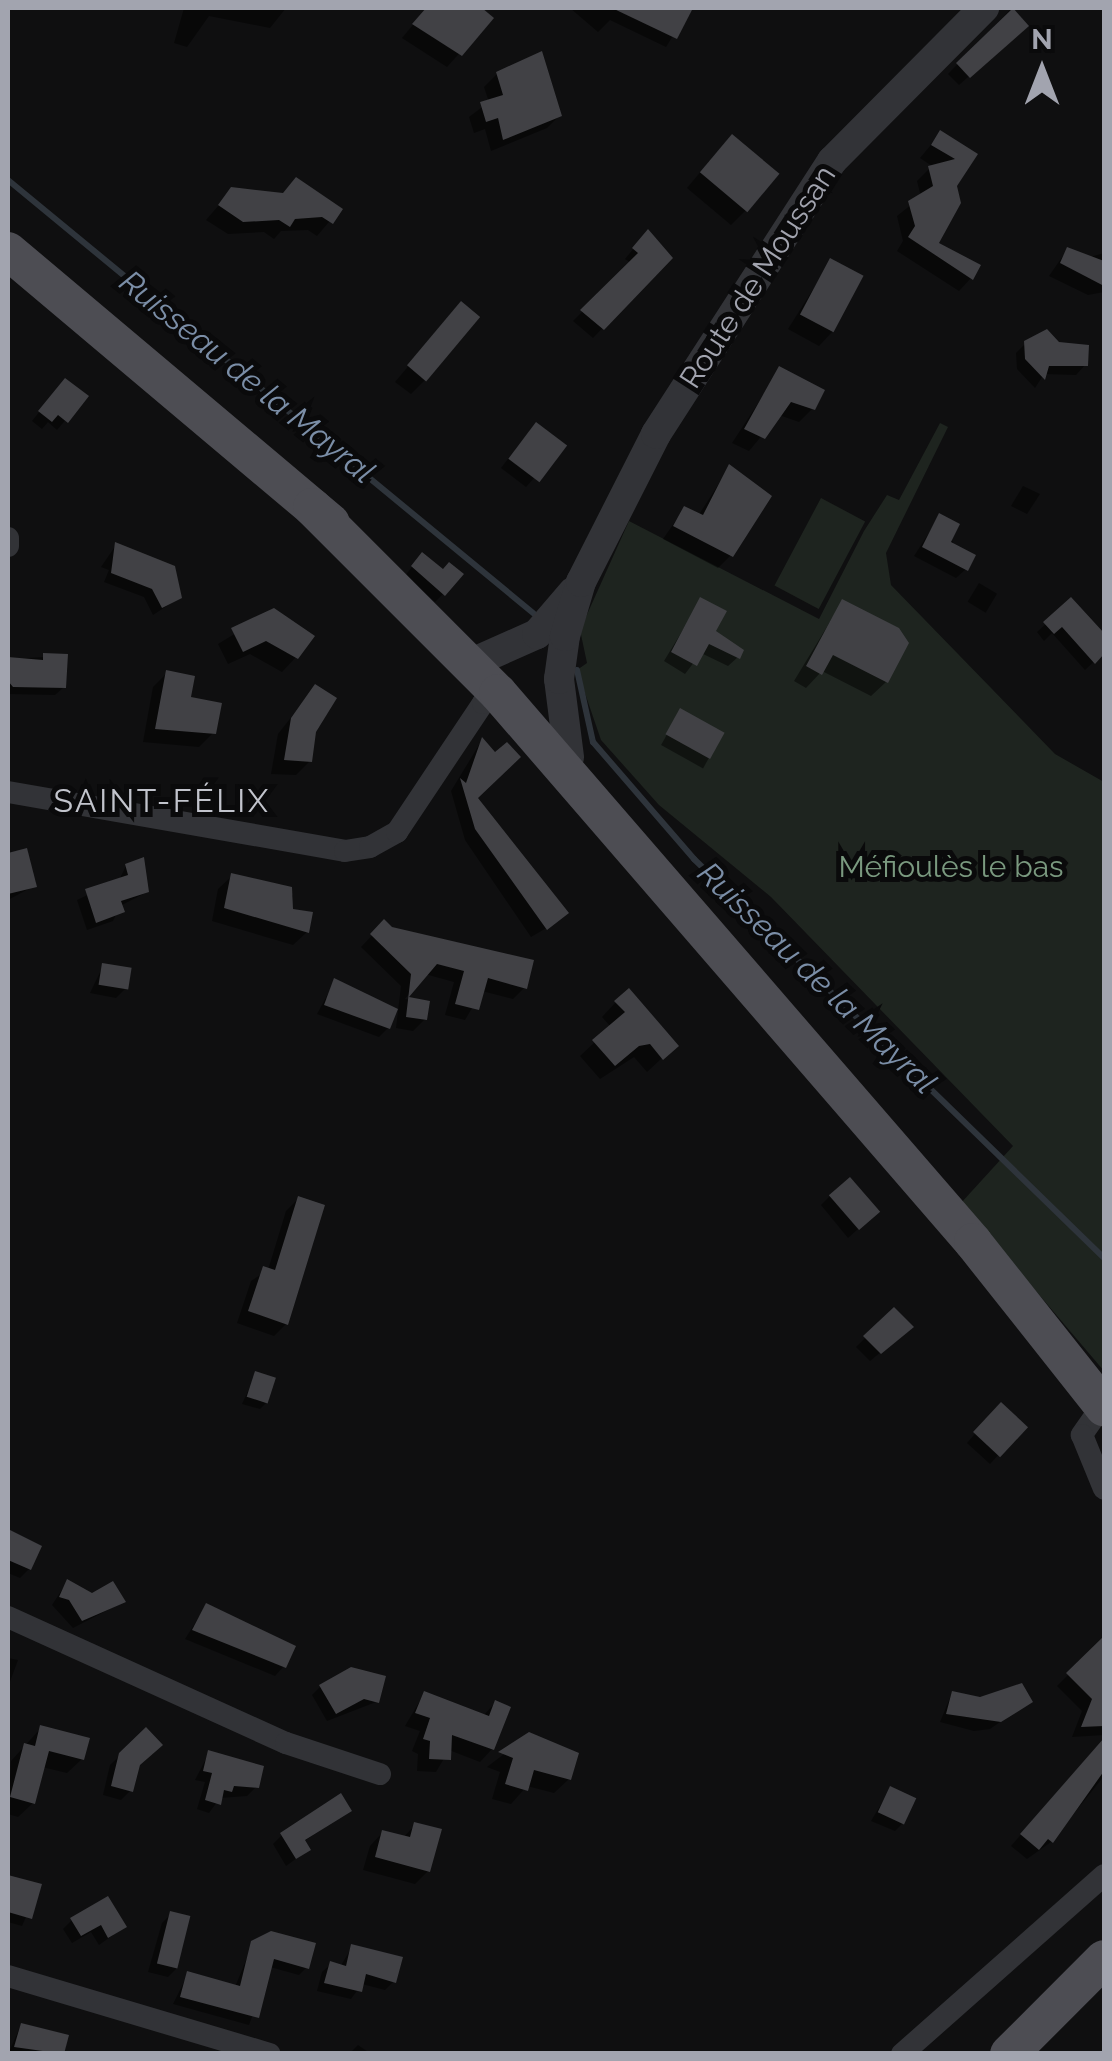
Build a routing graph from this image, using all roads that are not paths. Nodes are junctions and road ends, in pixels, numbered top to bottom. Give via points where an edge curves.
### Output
1 (984, 8) edge
2 (8, 251) edge
3 (312, 506) junction
4 (582, 582) junction
5 (483, 658) junction
6 (498, 693) junction
7 (568, 757) junction
8 (8, 792) edge
9 (662, 882) junction
10 (1104, 1399) edge
11 (1104, 1489) edge
12 (8, 1618) edge
13 (380, 1774) dead end
14 (1104, 1875) edge
15 (1104, 1959) edge
16 (8, 1976) edge
17 (1104, 1984) edge
18 (1016, 2047) edge
19 (270, 2054) edge
20 (902, 2054) edge

1 - 4 street, Route de Moussan via 832,161 656,434
2 - 3 main road
3 - 5 main road
3 - 6 main road
4 - 5 street via 537,634
4 - 7 street via 559,679
5 - 7 main road
6 - 8 street via 482,703 397,832 370,847 346,850
6 - 9 main road
7 - 9 main road
9 - 10 main road
10 - 11 street via 1082,1435
12 - 13 street via 286,1744
14 - 20 street
15 - 18 main road
16 - 19 street
17 - 18 main road

